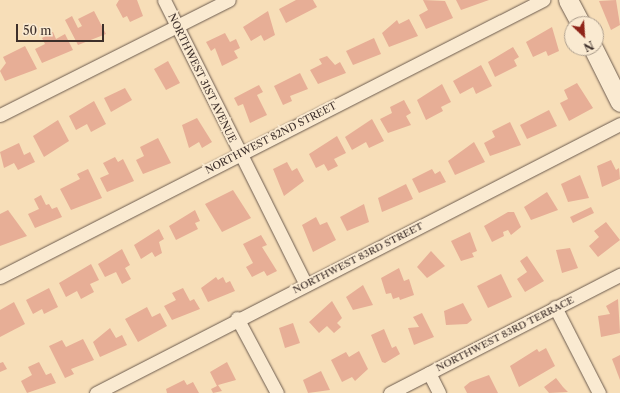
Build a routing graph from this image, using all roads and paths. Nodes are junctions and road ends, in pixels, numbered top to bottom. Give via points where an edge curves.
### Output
1 (164, 0) edge
2 (228, 0) edge
3 (543, 0) edge
4 (568, 0) edge
5 (577, 16) edge
6 (177, 26) junction
7 (597, 56) edge
8 (620, 102) edge
9 (0, 115) edge
10 (620, 124) edge
11 (239, 155) junction
12 (620, 275) edge
13 (0, 277) edge
14 (306, 285) junction
15 (555, 307) junction
16 (236, 318) junction
17 (429, 373) junction
18 (96, 393) edge
19 (277, 393) edge
20 (390, 393) edge
21 (439, 393) edge
22 (599, 393) edge

1 - 6 street, NORTHWEST 31ST AVENUE
2 - 6 street
3 - 11 street, NORTHWEST 82ND STREET
4 - 5 main road
6 - 9 street
6 - 11 street, NORTHWEST 31ST AVENUE
7 - 8 main road
10 - 14 street, NORTHWEST 83RD STREET
11 - 13 street, NORTHWEST 82ND STREET
11 - 14 street, NORTHWEST 31ST AVENUE
12 - 15 street, NORTHWEST 83RD TERRACE
14 - 16 street, NORTHWEST 83RD STREET
15 - 17 street, NORTHWEST 83RD TERRACE
15 - 22 street
16 - 18 street, NORTHWEST 83RD STREET
16 - 19 street
17 - 20 street, NORTHWEST 83RD TERRACE
17 - 21 street

